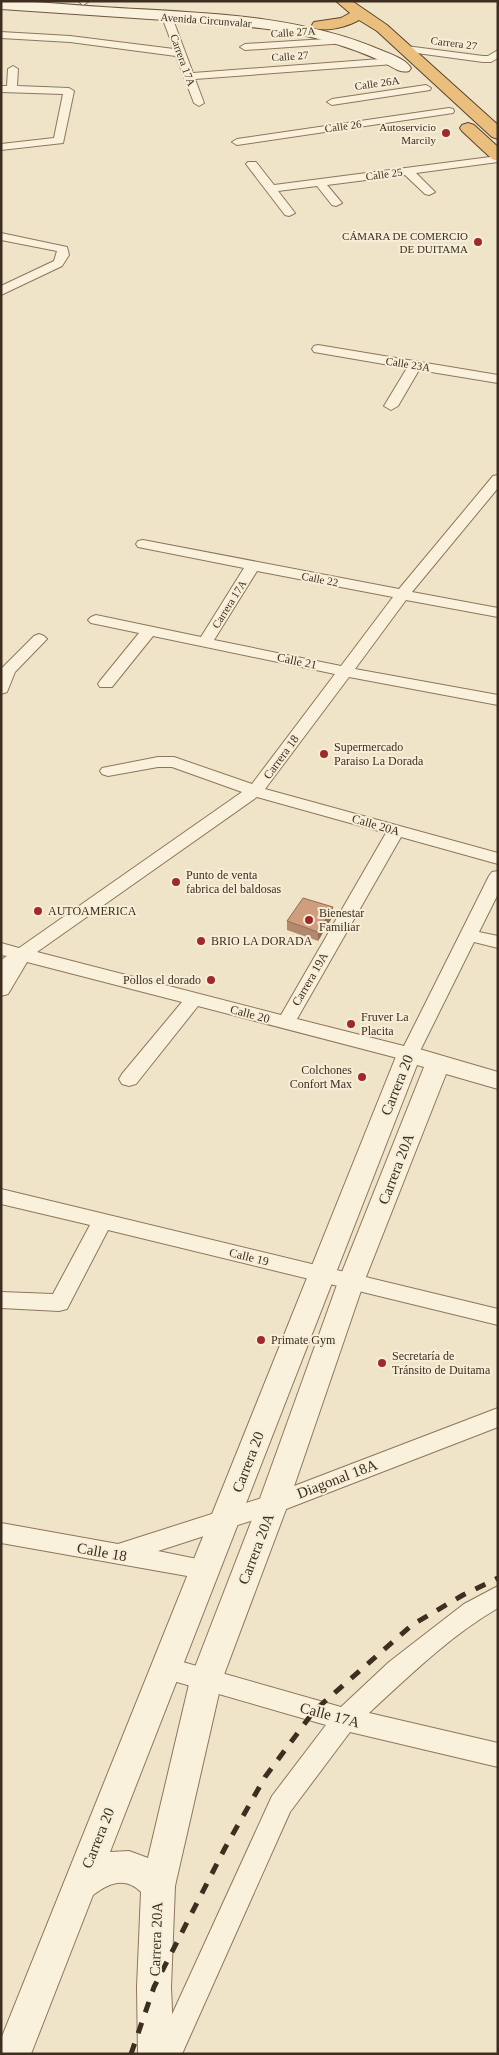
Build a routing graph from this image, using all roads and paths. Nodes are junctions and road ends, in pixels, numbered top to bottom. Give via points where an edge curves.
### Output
1 (343, 1) edge
2 (80, 2) edge
3 (1, 5) edge
4 (359, 14) junction
5 (167, 17) junction
6 (319, 25) junction
7 (1, 35) edge
8 (342, 41) junction
9 (375, 41) junction
10 (245, 47) dead end
11 (406, 49) junction
12 (180, 53) junction
13 (498, 54) edge
14 (399, 64) junction
15 (424, 66) junction
16 (13, 69) dead end
17 (188, 76) junction
18 (426, 88) junction
19 (7, 89) edge
20 (332, 102) dead end
21 (199, 103) dead end
22 (450, 111) junction
23 (498, 134) edge
24 (237, 142) dead end
25 (1, 147) edge
26 (498, 157) edge
27 (252, 164) dead end
28 (408, 171) junction
29 (320, 183) junction
30 (270, 190) junction
31 (429, 192) dead end
32 (336, 203) dead end
33 (289, 213) dead end
34 (1, 236) edge
35 (63, 249) joint
36 (1, 291) edge
37 (318, 349) dead end
38 (415, 365) junction
39 (498, 379) edge
40 (390, 406) dead end
41 (498, 480) edge
42 (143, 544) dead end
43 (253, 566) junction
44 (402, 595) junction
45 (498, 614) edge
46 (96, 620) dead end
47 (149, 631) junction
48 (39, 640) dead end
49 (205, 642) junction
50 (345, 672) junction
51 (106, 684) dead end
52 (1, 688) edge
53 (498, 700) edge
54 (108, 771) dead end
55 (255, 791) junction
56 (396, 831) junction
57 (498, 859) edge
58 (498, 876) edge
59 (469, 935) junction
60 (498, 942) edge
61 (2, 944) edge
62 (22, 955) junction
63 (1, 969) edge
64 (1, 990) edge
65 (194, 999) junction
66 (285, 1023) junction
67 (409, 1054) junction
68 (438, 1063) junction
69 (129, 1079) dead end
70 (498, 1081) edge
71 (1, 1196) edge
72 (102, 1221) junction
73 (322, 1274) junction
74 (351, 1282) junction
75 (1, 1300) edge
76 (498, 1317) edge
77 (498, 1417) edge
78 (273, 1504) junction
79 (225, 1520) junction
80 (1, 1534) edge
81 (116, 1554) junction
82 (204, 1569) junction
83 (498, 1596) edge
84 (165, 1668) junction
85 (206, 1680) junction
86 (345, 1719) junction
87 (498, 1755) edge
88 (79, 1885) junction
89 (158, 1886) junction
90 (13, 2054) edge
91 (156, 2054) edge
92 (168, 2054) edge

1 - 4 highway
2 - 6 main road, Avenida Circunvalar via 219,10
3 - 5 main road, Avenida Circunvalar
4 - 6 highway via 344,22
4 - 9 highway, Avenida Circunvalar via 364,30
4 - 11 highway, Avenida Circunvalar via 382,28
5 - 8 main road, Avenida Circunvalar via 229,20 288,28
5 - 12 street, Carrera 17A
6 - 9 main road, Avenida Circunvalar
7 - 12 street via 70,39
8 - 10 street, Calle 27A
8 - 14 main road, Avenida Circunvalar
9 - 11 main road, Avenida Circunvalar
9 - 14 highway, Avenida Circunvalar
11 - 13 street, Carrera 27 via 484,59
11 - 15 highway, Avenida Circunvalar
12 - 17 street, Carrera 17A
14 - 15 highway
14 - 17 street, Calle 27
14 - 18 highway, Avenida Circunvalar
15 - 23 highway, Avenida Circunvalar
16 - 19 street
17 - 21 street, Carrera 17A
18 - 20 street, Calle 26A
18 - 22 highway, Avenida Circunvalar
19 - 25 street via 69,91 59,141
22 - 24 street, Calle 26
22 - 26 highway, Avenida Circunvalar
26 - 28 street, Calle 25
27 - 30 street
28 - 29 street, Calle 25
28 - 31 street
29 - 30 street, Calle 25
29 - 32 street
30 - 33 street
34 - 35 street
35 - 36 street via 58,262
37 - 38 street, Calle 23A
38 - 39 street, Calle 23A
38 - 40 street
41 - 44 street, Carrera 18
42 - 43 street, Calle 22
43 - 44 street, Calle 22
43 - 49 street, Carrera 17A
44 - 45 street, Calle 22
44 - 50 street, Carrera 18
46 - 47 street, Calle 21
47 - 49 street, Calle 21
47 - 51 street
48 - 52 street via 8,670
49 - 50 street, Calle 21
50 - 53 street, Calle 21
50 - 55 street, Carrera 18
54 - 55 street, Calle 20A via 174,762
55 - 56 street, Calle 20A
55 - 62 street, Carrera 18
56 - 57 street, Calle 20A
56 - 66 street, Carrera 19A
58 - 59 street, Carrera 20
59 - 60 street
59 - 67 street, Carrera 20
61 - 62 street, Calle 20
62 - 63 street, Carrera 18
62 - 64 street
62 - 65 street, Calle 20
65 - 66 street, Calle 20
65 - 69 street
66 - 67 street, Calle 20
67 - 68 street, Calle 20
67 - 73 street, Carrera 20
68 - 70 street, Calle 20
68 - 74 street, Carrera 20A
71 - 72 street, Calle 19
72 - 73 street, Calle 19
72 - 75 street via 59,1303
73 - 74 street, Calle 19
73 - 79 street, Carrera 20
74 - 76 street, Calle 19
74 - 78 street, Carrera 20A
77 - 78 street, Diagonal 18A
78 - 79 street, Diagonal 18A
78 - 85 street, Carrera 20A
79 - 81 street, Diagonal 18A
79 - 82 street, Carrera 20
80 - 81 street, Calle 18
81 - 82 street, Calle 18
82 - 84 street, Carrera 20
83 - 86 street via 472,1611 398,1670
84 - 85 street, Calle 17A
84 - 88 street, Carrera 20
85 - 86 street, Calle 17A
85 - 89 street, Carrera 20A
86 - 87 street, Calle 17A
86 - 92 street via 281,1804
88 - 89 street via 95,1873 118,1866 141,1871
88 - 90 street, Carrera 20
89 - 91 street, Carrera 20A via 154,1987

